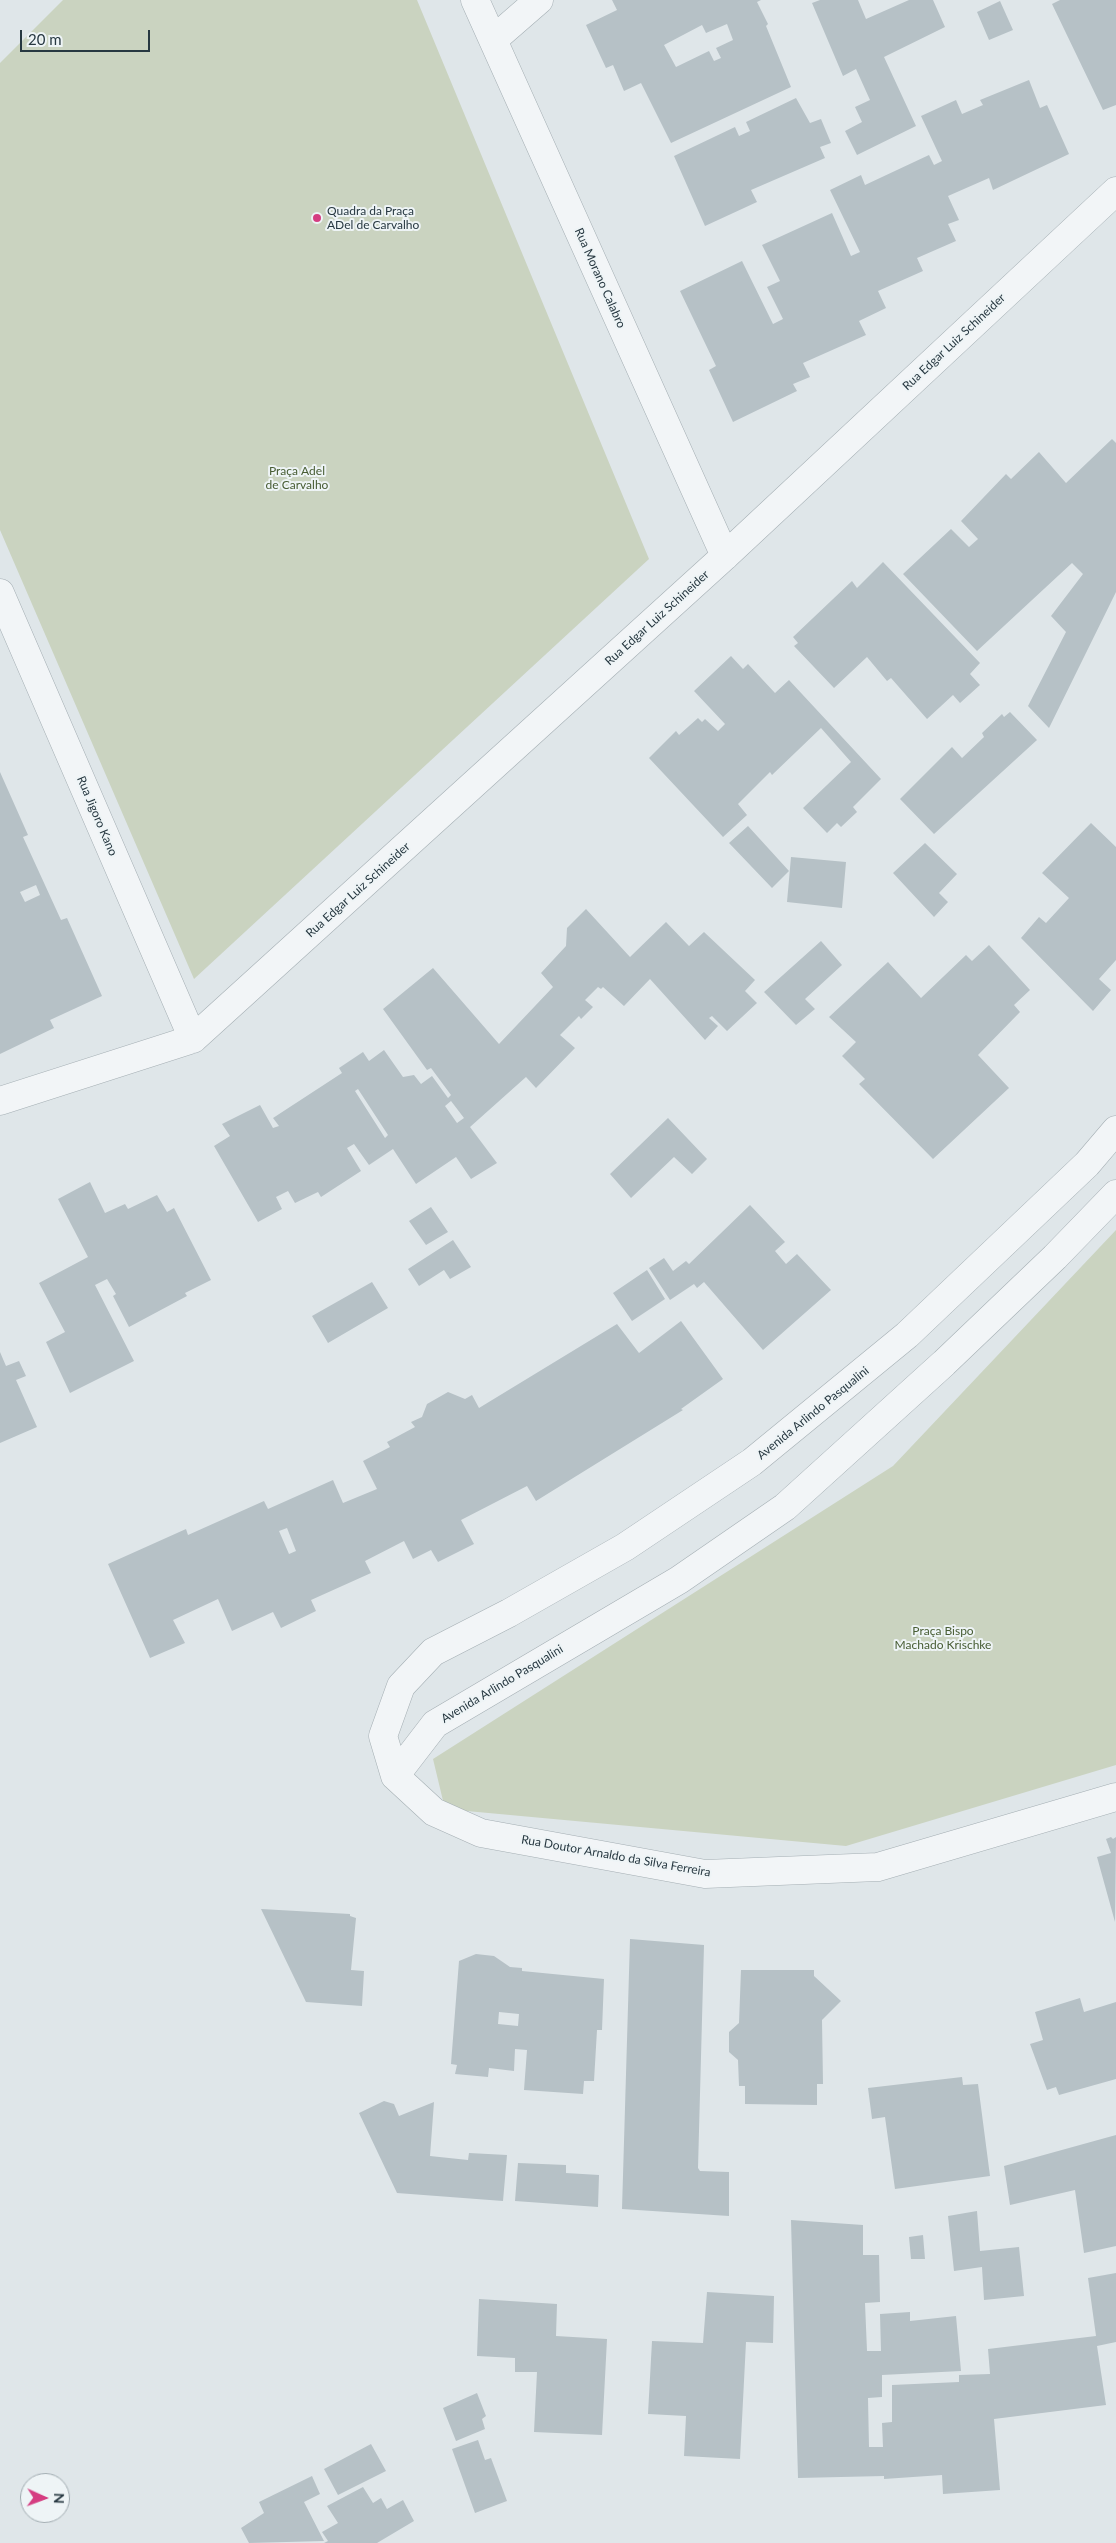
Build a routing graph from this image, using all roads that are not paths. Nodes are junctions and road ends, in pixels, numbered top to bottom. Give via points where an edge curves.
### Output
1 (475, 0) edge
2 (539, 0) edge
3 (493, 40) junction
4 (1116, 191) edge
5 (726, 556) junction
6 (0, 594) edge
7 (193, 1039) junction
8 (0, 1101) edge
9 (1116, 1130) edge
10 (1116, 1194) edge
11 (395, 1776) junction
12 (1116, 1797) edge

1 - 3 street, Rua Morano Calabro
2 - 3 street
3 - 5 street, Rua Morano Calabro
4 - 5 street, Rua Edgar Luiz Schineider
5 - 7 street, Rua Edgar Luiz Schineider
6 - 7 street, Rua Jigoro Kano
7 - 8 street
9 - 11 street, Avenida Arlindo Pasqualini via 1086,1164 907,1335 752,1462 625,1547 433,1652 402,1686 382,1736
10 - 11 street, Avenida Arlindo Pasqualini via 944,1363 785,1507 679,1580 435,1724
11 - 12 street, Rua Doutor Arnaldo da Silva Ferreira via 434,1812 481,1833 705,1874 878,1867

